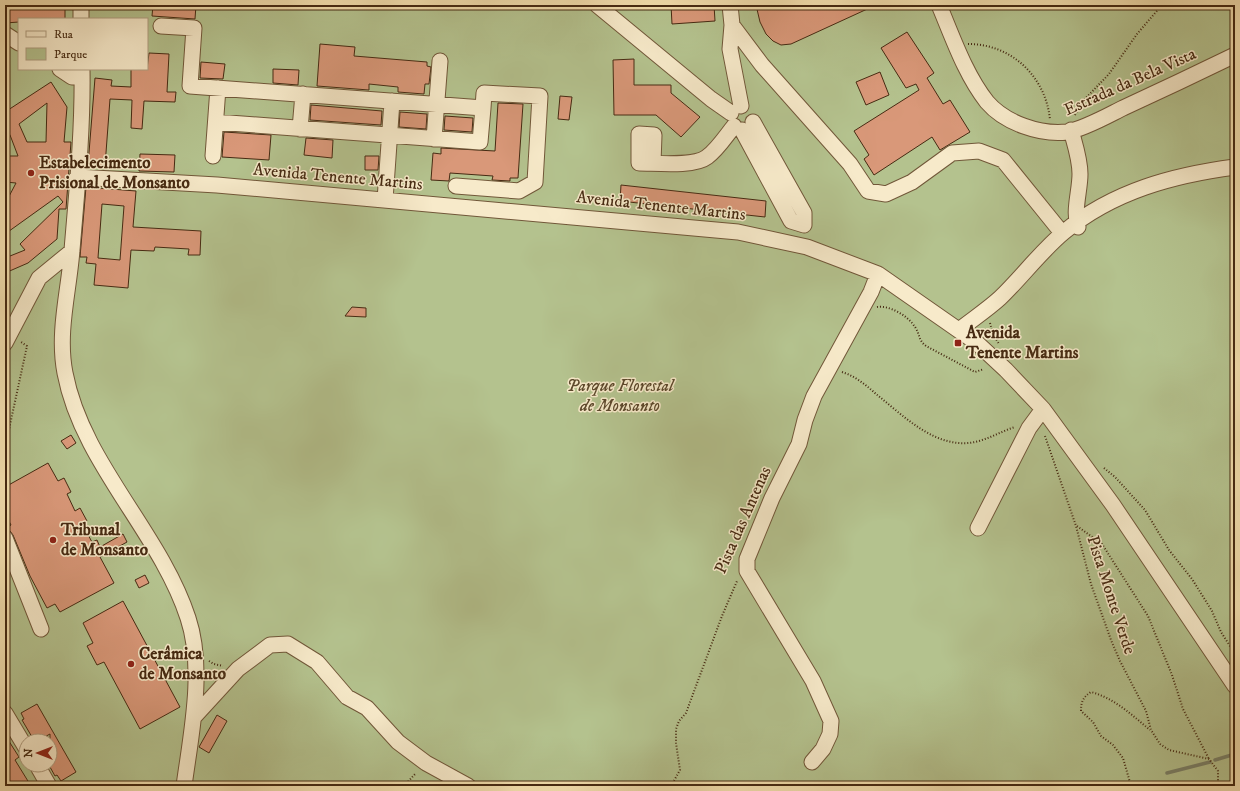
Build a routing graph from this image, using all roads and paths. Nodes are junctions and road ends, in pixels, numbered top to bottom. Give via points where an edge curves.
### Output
1 (81, 5) edge
2 (597, 5) edge
3 (730, 5) edge
4 (939, 5) edge
5 (1162, 5) edge
6 (81, 18) edge
7 (732, 25) junction
8 (161, 26) dead end
9 (5, 34) edge
10 (18, 42) edge
11 (967, 44) dead end
12 (1235, 55) edge
13 (440, 61) dead end
14 (62, 70) edge
15 (82, 73) edge
16 (218, 88) junction
17 (303, 94) junction
18 (392, 101) junction
19 (437, 105) junction
20 (483, 108) junction
21 (740, 119) junction
22 (216, 122) junction
23 (1072, 125) junction
24 (1051, 126) dead end
25 (300, 129) junction
26 (389, 135) junction
27 (434, 139) junction
28 (213, 156) dead end
29 (654, 163) dead end
30 (1235, 167) edge
31 (77, 177) junction
32 (456, 186) dead end
33 (385, 200) junction
34 (1077, 224) junction
35 (1062, 233) junction
36 (807, 247) junction
37 (72, 251) junction
38 (878, 274) junction
39 (860, 312) junction
40 (959, 330) junction
41 (7, 339) edge
42 (830, 369) junction
43 (985, 369) dead end
44 (1038, 414) junction
45 (8, 434) dead end
46 (1045, 435) dead end
47 (1100, 465) dead end
48 (1076, 526) junction
49 (978, 528) dead end
50 (5, 538) edge
51 (737, 580) dead end
52 (41, 630) dead end
53 (1235, 654) edge
54 (208, 660) dead end
55 (238, 669) junction
56 (1235, 686) edge
57 (5, 713) edge
58 (194, 717) junction
59 (1151, 730) junction
60 (18, 735) edge
61 (1209, 759) junction
62 (812, 762) dead end
63 (426, 763) junction
64 (41, 773) edge
65 (49, 786) edge
66 (184, 786) edge
67 (404, 786) edge
68 (468, 786) edge
69 (671, 786) edge
70 (1131, 786) edge
71 (1218, 786) edge

1 - 6 street
2 - 21 street via 711,99
3 - 7 street
4 - 23 street, Estrada da Bela Vista via 973,82 988,104 1007,118 1032,130 1062,132
5 - 23 path via 1137,34 1109,74 1083,101
7 - 21 street via 730,49
7 - 35 street via 762,65 850,164 868,191 886,194 912,182 952,153 978,151 1003,160
8 - 16 street via 194,28 190,86
9 - 10 street
11 - 24 path via 995,48 1024,65 1044,92
12 - 23 street, Estrada da Bela Vista via 1105,117
13 - 19 street
14 - 15 street via 72,77
15 - 31 street
16 - 17 street
16 - 22 street
17 - 18 street
17 - 25 street
18 - 19 street
18 - 26 street
19 - 20 street
19 - 27 street
20 - 27 street via 480,142
20 - 32 street via 484,92 540,96 535,182 519,191
21 - 29 street via 708,157 696,162
21 - 36 street via 804,212 804,225 808,235
22 - 25 street
22 - 28 street
23 - 34 street via 1080,173
25 - 26 street
26 - 27 street
26 - 33 street
30 - 34 street via 1190,173 1159,182 1112,201
31 - 33 street, Avenida Tenente Martins via 201,184
31 - 37 street
33 - 36 street, Avenida Tenente Martins via 738,232
34 - 35 street
35 - 40 street via 999,299
36 - 38 street, Avenida Tenente Martins
37 - 41 street via 39,278
37 - 58 street via 64,302 62,350 71,397 79,419 110,476 160,556 189,619 196,665
38 - 39 street, Pista das Antenas
38 - 40 street, Avenida Tenente Martins
39 - 42 street, Pista das Antenas
39 - 43 path via 883,306 896,310 914,325 922,343 975,372
40 - 44 street, Avenida Tenente Martins via 1006,370
41 - 45 path via 27,346
42 - 44 path via 846,373 860,381 908,420 948,442 975,442
42 - 62 street, Pista das Antenas via 814,396 799,444 772,498 747,559 747,570 813,681 831,721 830,734 823,749
44 - 49 street
44 - 56 street, Avenida Tenente Martins via 1113,505
46 - 48 path, Pista Monte Verde
47 - 53 path via 1115,477 1145,510 1169,550 1192,579
48 - 59 path, Pista Monte Verde via 1091,584 1111,640 1146,710
48 - 61 path via 1102,544 1148,616 1183,709
50 - 52 street
51 - 69 path, Pista das Antenas via 686,713 676,729 680,770
54 - 55 path via 214,664
55 - 58 street
55 - 63 street via 270,645 291,645 317,662 347,697 367,708 398,742
57 - 60 street
58 - 66 street
59 - 61 path, Pista Monte Verde via 1160,744 1169,750
59 - 70 path via 1126,709 1103,695 1091,692 1081,702 1081,711 1093,722 1100,736 1113,745 1123,758
61 - 71 path via 1218,770
63 - 67 path
63 - 68 street
64 - 65 street

